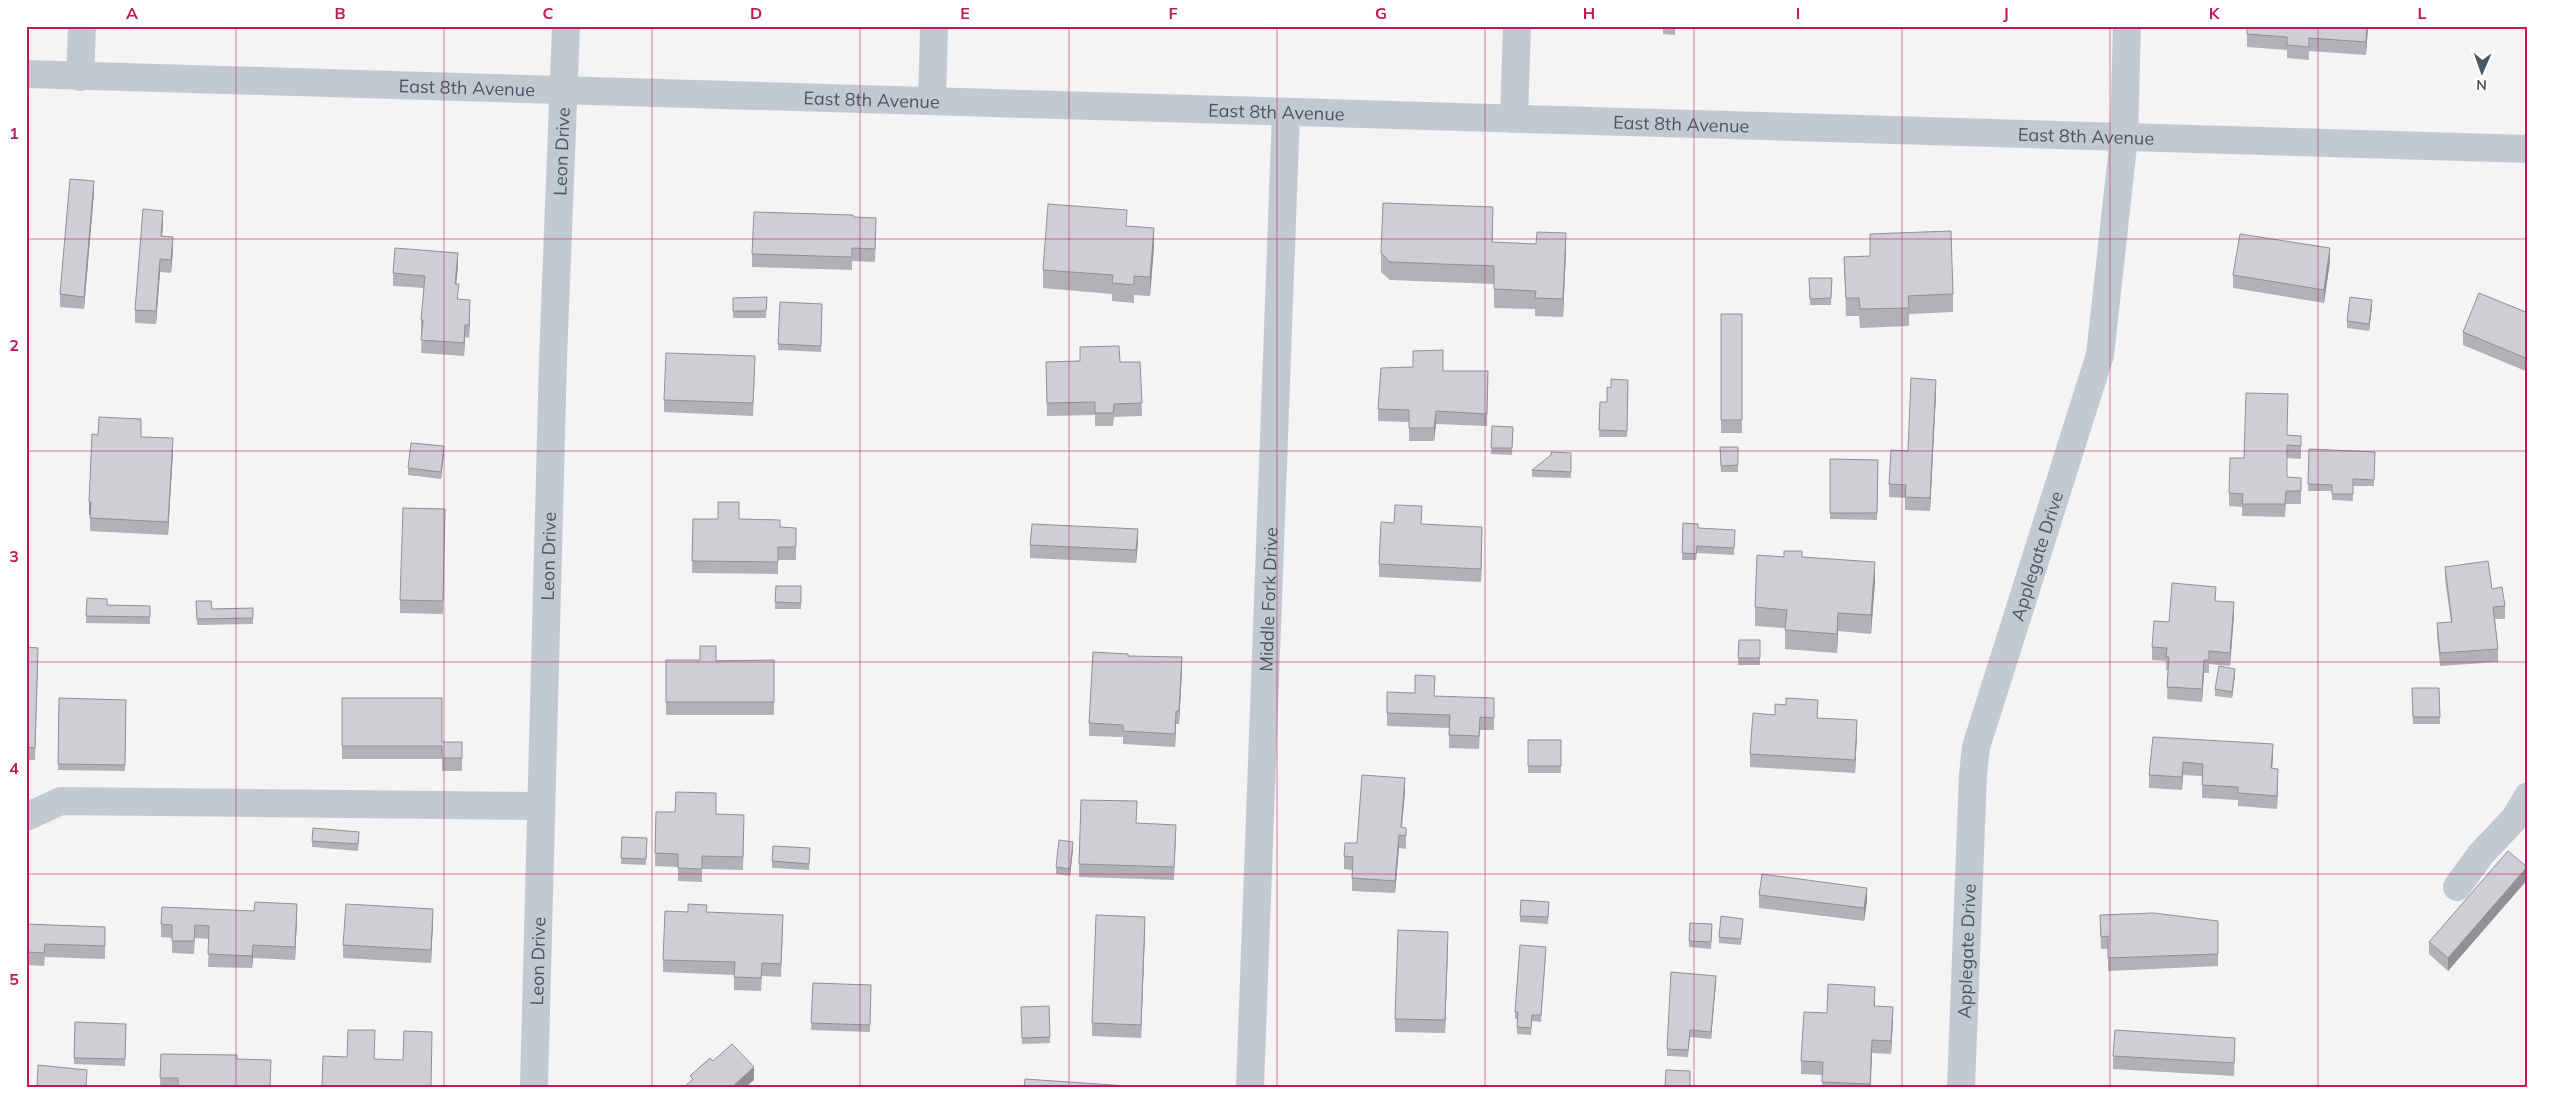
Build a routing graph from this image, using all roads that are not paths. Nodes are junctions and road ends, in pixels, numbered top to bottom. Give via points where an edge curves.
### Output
1 (82, 26) edge
2 (566, 26) edge
3 (934, 26) edge
4 (1517, 26) edge
5 (2127, 26) edge
6 (26, 74) edge
7 (80, 77) junction
8 (563, 90) junction
9 (932, 101) junction
10 (1286, 112) junction
11 (1514, 119) junction
12 (2124, 136) junction
13 (2528, 148) edge
14 (2528, 796) edge
15 (541, 806) junction
16 (26, 817) edge
17 (2456, 887) dead end
18 (534, 1087) edge
19 (1250, 1087) edge
20 (1961, 1087) edge

1 - 7 street
2 - 8 street, Leon Drive
3 - 9 street
4 - 11 street
5 - 12 street, Applegate Drive
6 - 7 street, East 8th Avenue
7 - 8 street, East 8th Avenue
8 - 9 street, East 8th Avenue
8 - 15 street, Leon Drive
9 - 10 street, East 8th Avenue
10 - 11 street, East 8th Avenue
10 - 19 street, Middle Fork Drive
11 - 12 street, East 8th Avenue
12 - 13 street, East 8th Avenue
12 - 20 street, Applegate Drive via 2100,355 1976,747
14 - 17 street via 2515,818 2480,854
15 - 16 street via 60,800
15 - 18 street, Leon Drive

